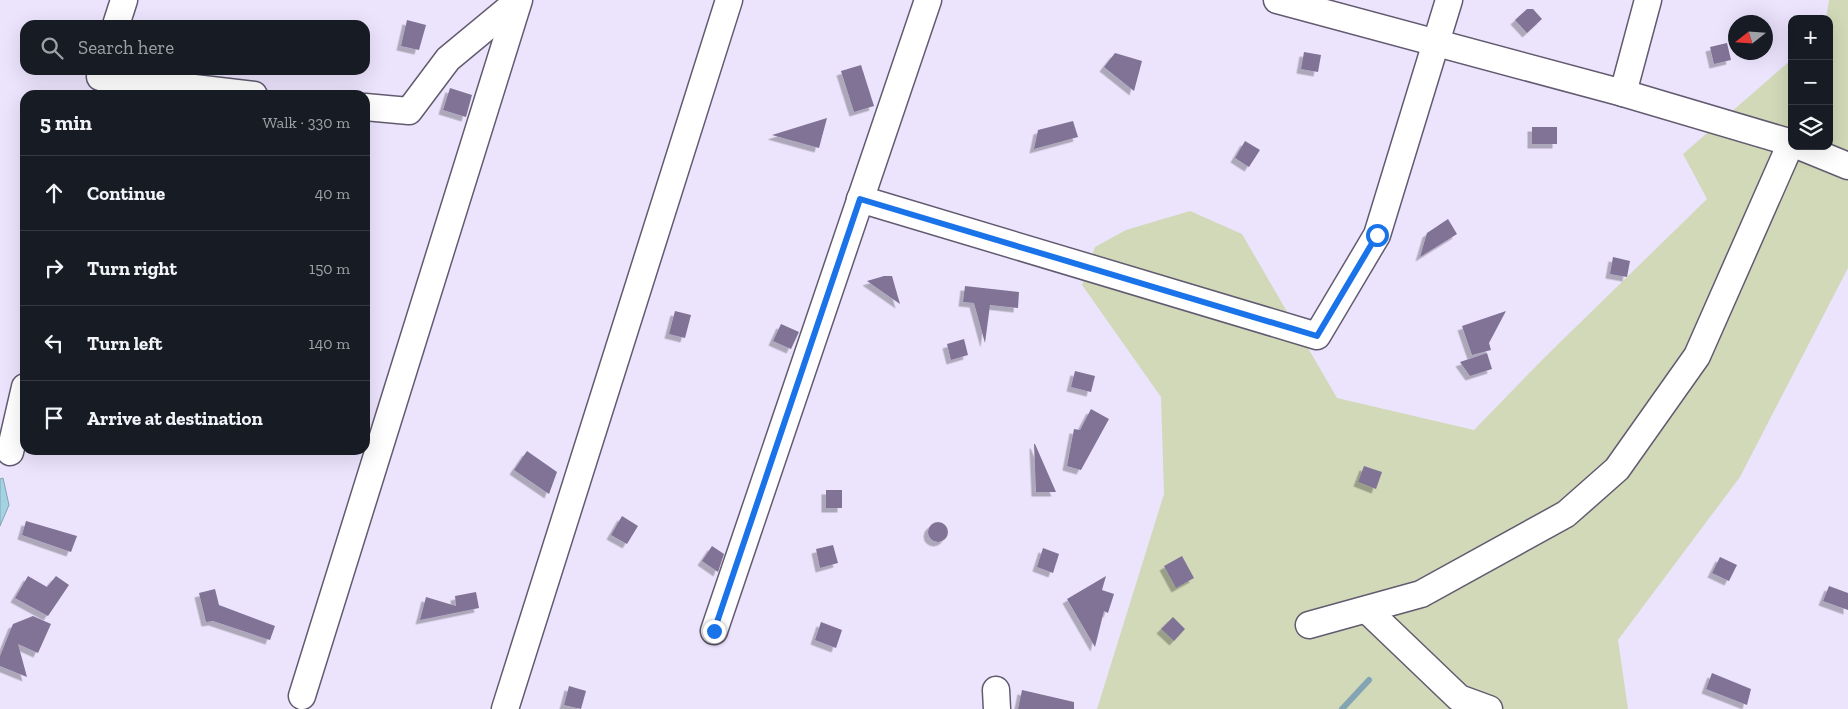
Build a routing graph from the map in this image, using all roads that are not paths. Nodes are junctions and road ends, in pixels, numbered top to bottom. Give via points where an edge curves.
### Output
1 (124, 0) edge
2 (518, 0) edge
3 (729, 0) edge
4 (928, 0) edge
5 (1277, 0) edge
6 (1449, 0) edge
7 (1648, 0) edge
8 (118, 20) edge
9 (1436, 43) junction
10 (99, 81) edge
11 (199, 90) edge
12 (1622, 93) junction
13 (370, 107) edge
14 (1788, 142) edge
15 (1791, 150) edge
16 (1809, 150) edge
17 (1848, 166) edge
18 (860, 199) junction
19 (20, 409) edge
20 (10, 452) dead end
21 (1367, 610) junction
22 (1308, 625) dead end
23 (714, 631) dead end
24 (302, 696) dead end
25 (505, 709) edge
26 (1489, 709) edge

1 - 8 street
2 - 13 street via 448,60 409,111
2 - 24 street
3 - 25 street
4 - 18 street
5 - 9 street
6 - 9 street
7 - 12 street
9 - 12 street
9 - 18 street via 1377,235 1317,336
10 - 11 street
12 - 14 street
15 - 21 street via 1697,356 1617,469 1566,514 1421,594
16 - 17 street
18 - 23 street
19 - 20 street
21 - 22 street
21 - 26 street via 1459,698

